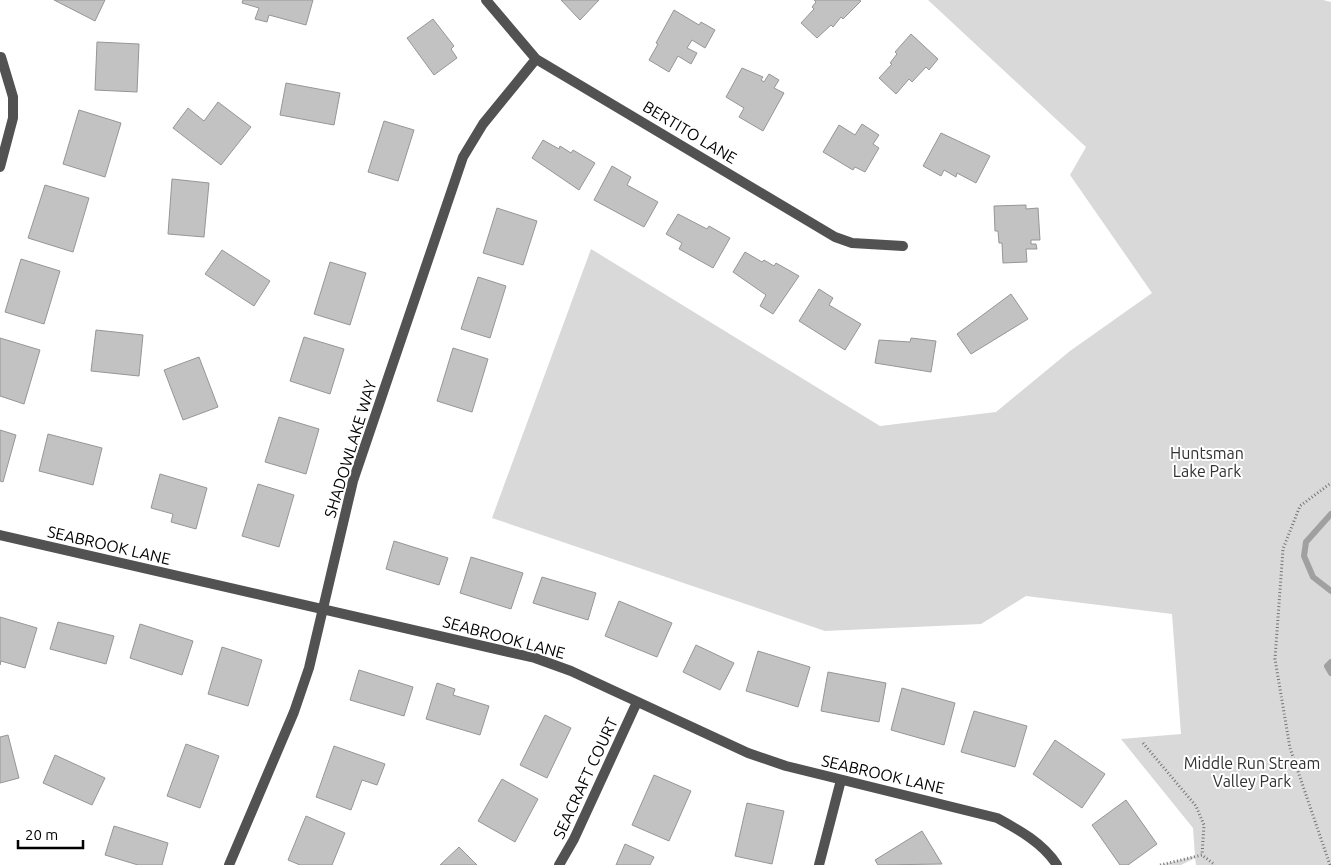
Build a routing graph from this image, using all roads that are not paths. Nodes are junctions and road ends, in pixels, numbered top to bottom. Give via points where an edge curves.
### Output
1 (486, 0) edge
2 (1, 57) dead end
3 (536, 59) junction
4 (0, 167) edge
5 (903, 246) dead end
6 (0, 535) edge
7 (322, 608) junction
8 (637, 702) junction
9 (841, 780) junction
10 (229, 865) edge
11 (560, 865) edge
12 (819, 865) edge
13 (1058, 865) edge

1 - 3 street, BERTITO LANE
2 - 4 street via 13,97 13,118
3 - 5 street, BERTITO LANE via 836,236 852,243
3 - 7 street, SHADOWLAKE WAY via 483,124 463,157 353,481
6 - 7 street, SEABROOK LANE
7 - 8 street, SEABROOK LANE via 535,658
7 - 10 street, SHADOWLAKE WAY via 309,668 294,712
8 - 9 street, SEABROOK LANE via 748,753
8 - 11 street, SEACRAFT COURT
9 - 12 street
9 - 13 street, SEABROOK LANE via 997,818 1040,845

